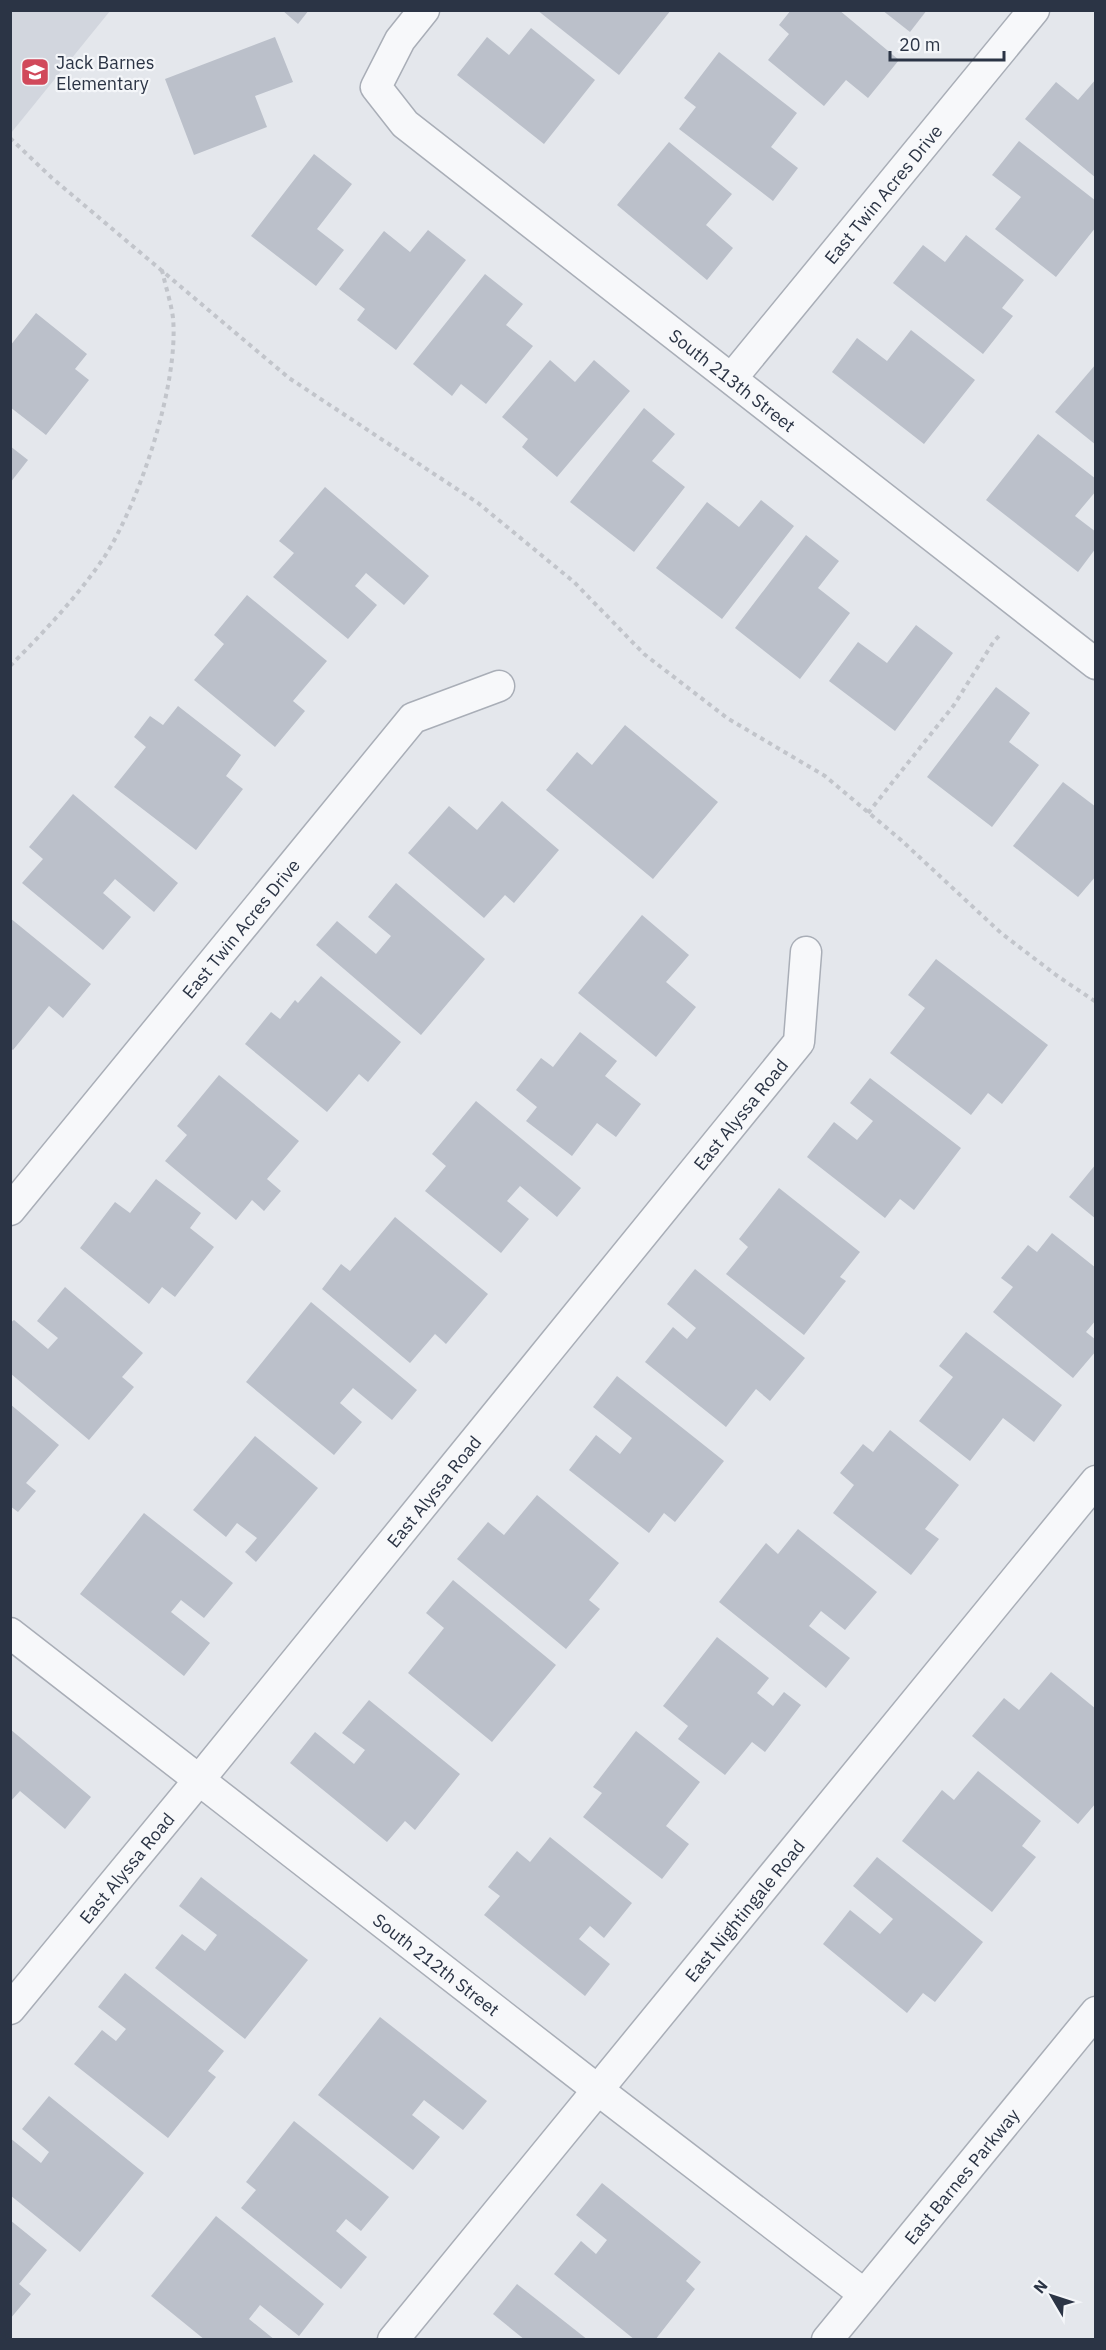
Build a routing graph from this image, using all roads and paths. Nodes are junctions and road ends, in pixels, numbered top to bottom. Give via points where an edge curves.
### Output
1 (424, 10) edge
2 (1034, 10) edge
3 (10, 138) edge
4 (162, 270) junction
5 (732, 378) junction
6 (1008, 640) dead end
7 (1095, 664) edge
8 (10, 666) edge
9 (499, 686) dead end
10 (868, 813) junction
11 (806, 952) dead end
12 (1095, 1002) edge
13 (10, 1210) edge
14 (1095, 1481) edge
15 (10, 1633) edge
16 (199, 1780) junction
17 (10, 2009) edge
18 (1095, 2012) edge
19 (597, 2091) junction
20 (864, 2295) junction
21 (393, 2340) edge
22 (827, 2340) edge

1 - 5 street, South 213th Street via 400,40 375,87 405,124
2 - 5 street, East Twin Acres Drive
3 - 4 path
4 - 8 path via 173,318 172,370 134,498 105,555 49,628
4 - 10 path via 289,378 478,503 574,582 644,654 727,718 825,776
5 - 7 street, South 213th Street
6 - 10 path via 1000,633 954,705
9 - 13 street, East Twin Acres Drive via 413,718
10 - 12 path via 1001,933
11 - 16 street, East Alyssa Road via 799,1042
14 - 19 street, East Nightingale Road
15 - 16 street, South 212th Street
16 - 17 street, East Alyssa Road
16 - 19 street, South 212th Street
18 - 20 street, East Barnes Parkway
19 - 20 street, South 212th Street
19 - 21 street, East Nightingale Road
20 - 22 street, East Barnes Parkway

